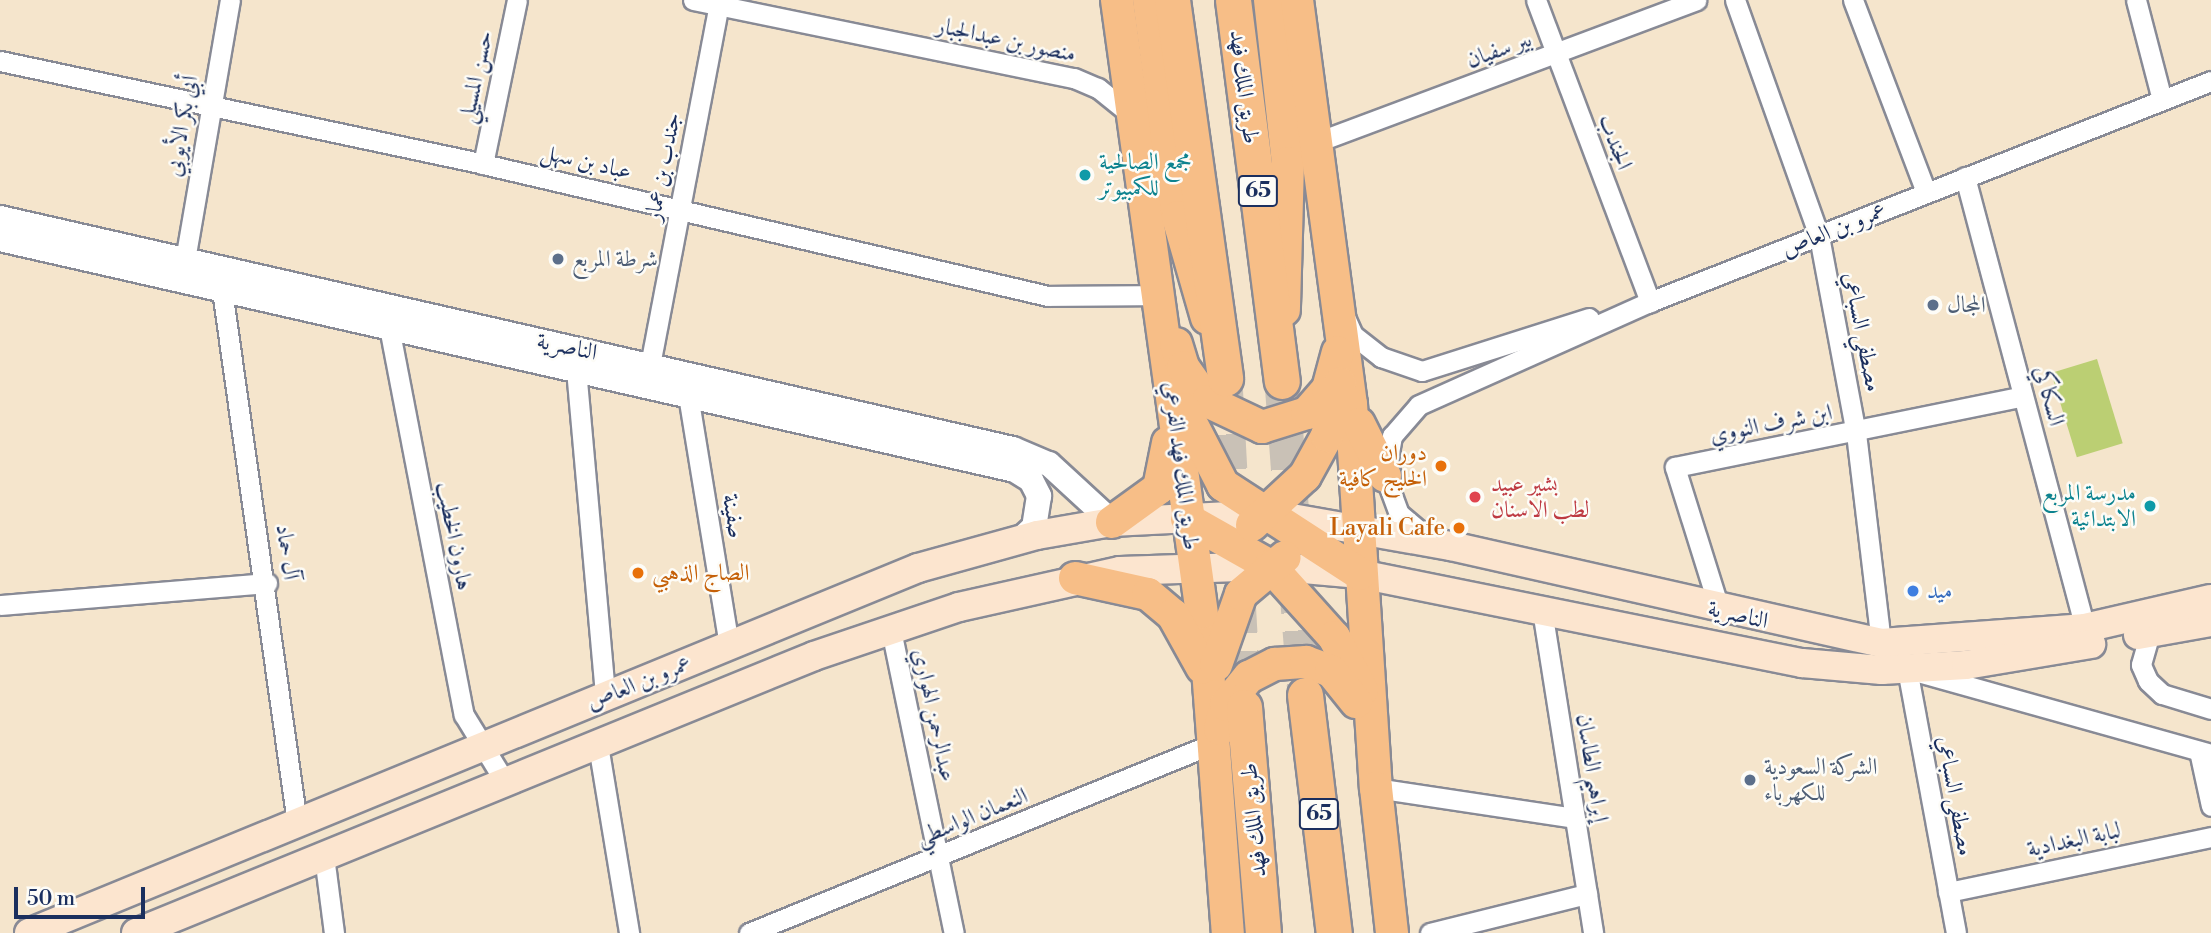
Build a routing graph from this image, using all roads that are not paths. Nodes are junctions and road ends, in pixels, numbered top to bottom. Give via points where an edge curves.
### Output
1 (230, 0) edge
2 (517, 0) edge
3 (693, 0) edge
4 (1117, 0) edge
5 (1149, 0) edge
6 (1172, 0) edge
7 (1233, 0) edge
8 (1270, 0) edge
9 (1297, 0) edge
10 (1536, 0) edge
11 (1696, 0) edge
12 (1735, 0) edge
13 (1853, 0) edge
14 (2136, 0) edge
15 (720, 3) edge
16 (1555, 55) junction
17 (0, 61) edge
18 (2211, 81) edge
19 (2162, 100) junction
20 (209, 107) junction
21 (1134, 117) junction
22 (1317, 142) junction
23 (483, 164) junction
24 (1965, 177) junction
25 (1926, 192) junction
26 (680, 209) junction
27 (0, 218) edge
28 (1819, 236) junction
29 (0, 239) edge
30 (185, 260) junction
31 (222, 289) junction
32 (1162, 295) junction
33 (1649, 302) junction
34 (1337, 305) junction
35 (389, 327) junction
36 (1345, 366) junction
37 (576, 369) junction
38 (648, 375) junction
39 (1225, 378) joint
40 (1170, 379) junction
41 (1282, 381) joint
42 (688, 395) junction
43 (2023, 396) junction
44 (1351, 404) junction
45 (1856, 433) junction
46 (1385, 476) junction
47 (1269, 514) junction
48 (1186, 519) junction
49 (1112, 522) junction
50 (1358, 530) junction
51 (1021, 539) junction
52 (1226, 543) junction
53 (1307, 544) junction
54 (1451, 546) junction
55 (1270, 566) junction
56 (1194, 567) junction
57 (1360, 574) junction
58 (1075, 578) junction
59 (267, 583) junction
60 (2211, 599) edge
61 (0, 605) edge
62 (1542, 610) junction
63 (1720, 611) junction
64 (2211, 622) edge
65 (2085, 628) junction
66 (891, 630) junction
67 (2150, 633) junction
68 (1881, 643) junction
69 (729, 646) junction
70 (1907, 669) junction
71 (1210, 684) junction
72 (1305, 695) tunnel mouth
73 (605, 697) junction
74 (1244, 707) tunnel mouth
75 (2211, 709) edge
76 (598, 744) junction
77 (487, 747) junction
78 (2205, 753) edge
79 (1213, 759) junction
80 (1375, 767) junction
81 (505, 782) junction
82 (2211, 806) edge
83 (1575, 818) junction
84 (297, 823) junction
85 (2211, 837) edge
86 (324, 856) junction
87 (939, 858) junction
88 (1948, 892) junction
89 (1587, 894) junction
90 (29, 933) edge
91 (136, 933) edge
92 (334, 933) edge
93 (629, 933) edge
94 (749, 933) edge
95 (954, 933) edge
96 (1227, 933) edge
97 (1264, 933) edge
98 (1334, 933) edge
99 (1392, 933) edge
100 (1430, 933) edge
101 (1593, 933) edge
102 (1956, 933) edge

1 - 20 street, أبي بكر الأيوبي
2 - 23 street, حسن المسيلي
3 - 15 street, منصور بن عبدالجبار
4 - 21 main road, طريق الملك فهد الفرعي
5 - 39 main road via 1178,216
6 - 39 highway
7 - 41 highway, طريق الملك فهد / 65
8 - 41 main road via 1288,163
9 - 22 main road
10 - 16 street, الجندب
11 - 16 street, بير سفيان
12 - 28 street, مصطفي السباعي
13 - 25 street
14 - 19 street
15 - 21 street, منصور بن عبدالجبار via 1074,78 1098,88
15 - 26 street, جندب بن عمار
16 - 22 street, بير سفيان
16 - 33 street, الجندب
17 - 20 street, عباد بن سهل
18 - 19 street, عمرو بن العاص
19 - 24 street, عمرو بن العاص
20 - 23 street, عباد بن سهل
20 - 30 street, أبي بكر الأيوبي
21 - 32 main road, طريق الملك فهد الفرعي
22 - 34 main road
23 - 26 street, عباد بن سهل
24 - 25 street, عمرو بن العاص
24 - 43 street, السكاكي
25 - 28 street, عمرو بن العاص
26 - 32 street, عباد بن سهل via 1048,296
26 - 38 street, جندب بن عمار
27 - 30 street, الناصرية
28 - 33 street, عمرو بن العاص
28 - 45 street, مصطفي السباعي
29 - 31 street, الناصرية
30 - 38 street, الناصرية
31 - 35 street, الناصرية
31 - 59 street, آل حماد
32 - 34 main road via 1183,367 1207,401 1262,427 1307,413 1328,389 1338,363
32 - 40 main road, طريق الملك فهد الفرعي
33 - 34 street via 1506,340 1422,372 1381,357 1353,335
33 - 46 street, عمرو بن العاص via 1460,386 1404,419 1392,436
34 - 36 main road
35 - 37 street, الناصرية
35 - 77 street, هارون الخطيب via 464,715
36 - 44 main road
36 - 47 main road via 1327,436 1306,476
37 - 38 street, الناصرية
37 - 73 street
38 - 42 street, الناصرية
38 - 49 street, الناصرية via 1013,449 1049,464
40 - 47 main road via 1223,485
40 - 48 main road, طريق الملك فهد الفرعي
40 - 49 main road via 1167,468 1159,488
42 - 51 street, الناصرية via 1014,470 1031,480 1039,496 1034,527
42 - 69 street, صفينة
43 - 45 street, ابن شرف النووي
43 - 65 street, السكاكي
44 - 46 main road
44 - 50 main road
45 - 63 street, ابن شرف النووي via 1675,467
45 - 68 street, مصطفي السباعي
46 - 54 street via 1395,505 1413,529
47 - 48 main road, عمرو بن العاص
47 - 50 main road, الناصرية
47 - 52 main road
47 - 53 main road
48 - 49 main road, عمرو بن العاص
48 - 52 main road
48 - 56 main road, طريق الملك فهد الفرعي
49 - 51 main road, عمرو بن العاص
50 - 53 main road
50 - 54 main road, الناصرية
50 - 57 main road
51 - 69 main road, عمرو بن العاص via 918,568
52 - 55 main road
52 - 56 main road
53 - 55 main road
53 - 57 main road
54 - 63 main road, الناصرية
55 - 56 main road, عمرو بن العاص
55 - 57 main road, الناصرية
55 - 71 main road via 1241,594
55 - 80 main road via 1334,637 1359,677
56 - 58 main road, عمرو بن العاص
56 - 71 main road, طريق الملك فهد الفرعي
57 - 62 main road, الناصرية
57 - 80 main road
58 - 66 main road, عمرو بن العاص
58 - 71 main road via 1148,594 1191,643
59 - 61 street
59 - 84 street, آل حماد
60 - 65 main road, الناصرية
62 - 70 main road, الناصرية via 1802,663
62 - 83 street, إبراهيم الطاسان
63 - 68 main road, الناصرية
64 - 67 main road, الناصرية
65 - 68 main road, الناصرية
66 - 76 main road, عمرو بن العاص
66 - 87 street, عبدالرحمن الهواري
67 - 70 main road, الناصرية via 1966,666
67 - 75 street via 2141,658 2148,681 2162,694
69 - 73 main road, عمرو بن العاص
70 - 78 street
70 - 88 street, مصطفى السباعي
71 - 79 main road, طريق الملك فهد الفرعي
72 - 98 highway, 65
73 - 77 main road, عمرو بن العاص
74 - 97 highway, طريق الملك فهد
76 - 81 main road, عمرو بن العاص
76 - 93 street
77 - 81 street, هارون الخطيب
77 - 84 main road, عمرو بن العاص
78 - 82 street
79 - 80 main road via 1226,705 1249,677 1275,664 1306,662 1331,671 1352,690
79 - 87 street, النعمان الواسطي
79 - 96 main road, طريق الملك فهد الفرعي
80 - 83 street
80 - 99 main road
81 - 86 main road, عمرو بن العاص
83 - 89 street, إبراهيم الطاسان
84 - 90 main road, عمرو بن العاص
85 - 88 street, لبابة البغدادية
86 - 91 main road, عمرو بن العاص
86 - 92 street
87 - 94 street, النعمان الواسطي
87 - 95 street, عبدالرحمن الهواري
88 - 102 street, مصطفى السباعي
89 - 100 street
89 - 101 street, إبراهيم الطاسان

